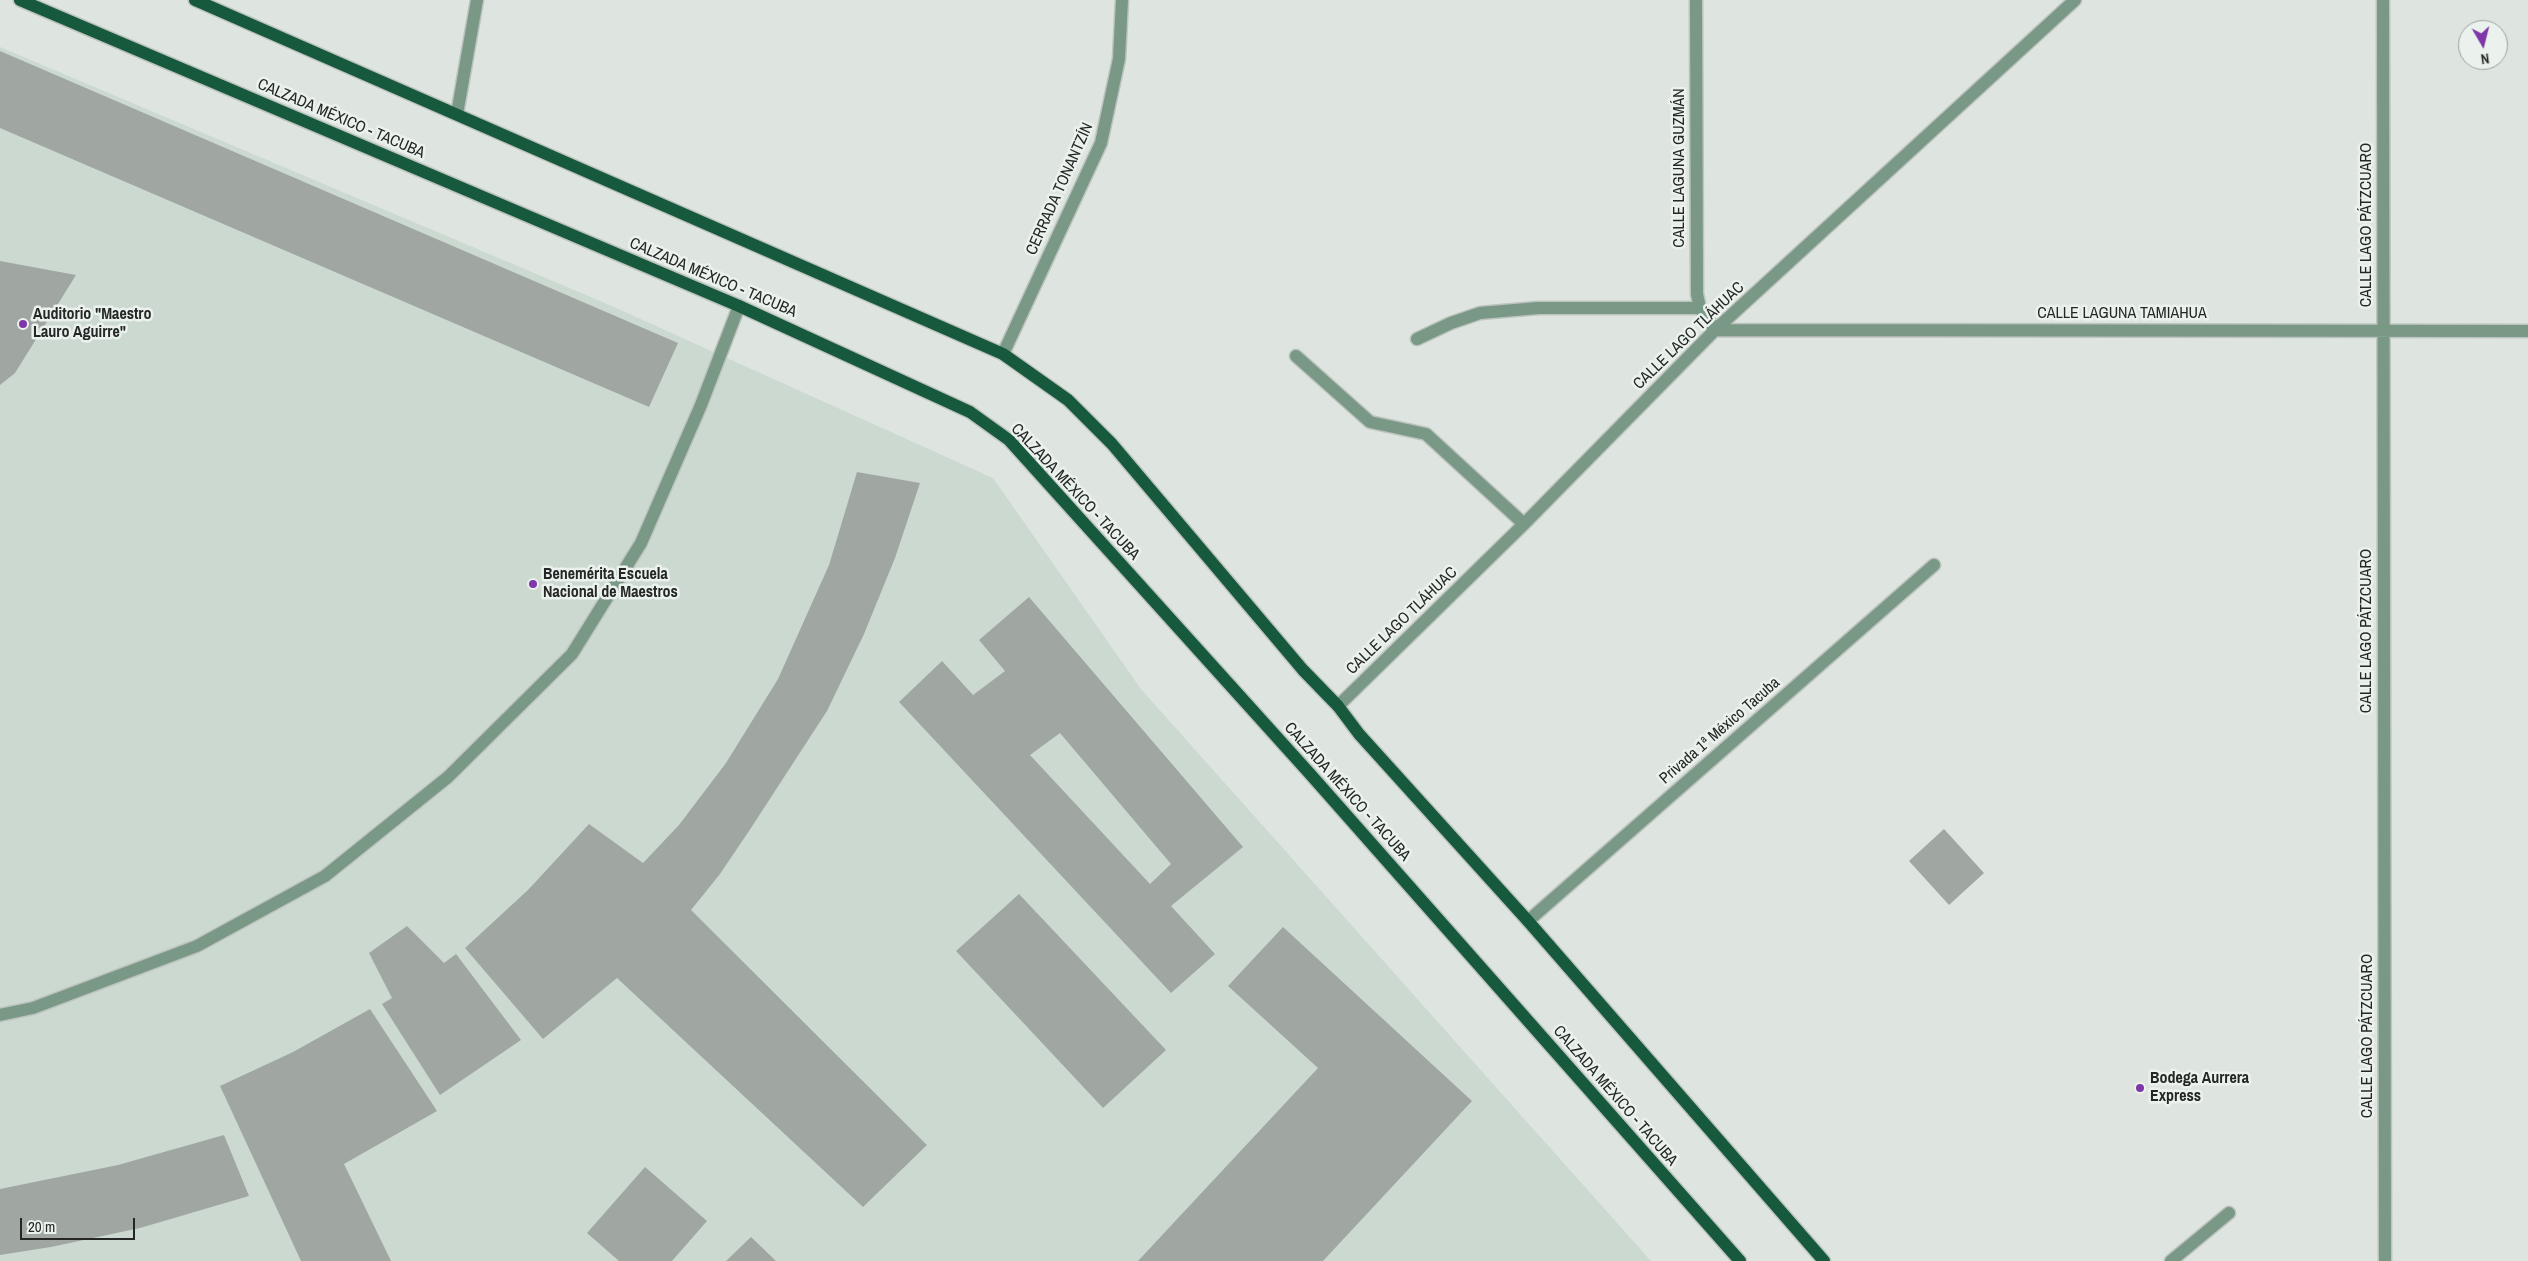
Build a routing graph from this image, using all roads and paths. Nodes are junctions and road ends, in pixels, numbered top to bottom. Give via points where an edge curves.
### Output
1 (20, 0) edge
2 (195, 0) edge
3 (477, 0) edge
4 (1122, 0) edge
5 (1696, 0) edge
6 (2075, 0) edge
7 (2383, 0) edge
8 (457, 114) junction
9 (739, 306) junction
10 (1700, 308) junction
11 (1715, 330) junction
12 (2383, 331) junction
13 (2528, 331) edge
14 (1417, 339) dead end
15 (1003, 354) junction
16 (1296, 356) dead end
17 (1524, 524) junction
18 (1934, 565) dead end
19 (1338, 706) junction
20 (1528, 921) junction
21 (0, 1015) edge
22 (2229, 1213) dead end
23 (1740, 1261) edge
24 (1824, 1261) edge
25 (2172, 1261) edge
26 (2385, 1261) edge

1 - 9 main road, CALZADA MÉXICO - TACUBA
2 - 8 main road
3 - 8 street
4 - 15 street, CERRADA TONANTZÍN via 1119,59 1101,143
5 - 10 street, CALLE LAGUNA GUZMÁN via 1696,294
6 - 11 street, CALLE LAGO TLÁHUAC
7 - 12 street, CALLE LAGO PÁTZCUARO
8 - 15 main road
9 - 21 street via 701,405 636,551 572,654 448,777 325,876 197,946 33,1008
9 - 23 main road, CALZADA MÉXICO - TACUBA via 930,392 970,412 1008,440 1311,775
10 - 11 street, CALLE LAGUNA GUZMÁN
10 - 14 street via 1538,308 1480,313
11 - 12 street, CALLE LAGUNA TAMIAHUA
11 - 17 street, CALLE LAGO TLÁHUAC
12 - 13 street, CALLE LAGUNA TAMIAHUA
12 - 26 street, CALLE LAGO PÁTZCUARO
15 - 19 main road via 1068,400 1112,444 1302,670
16 - 17 street via 1370,422 1426,434
17 - 19 street, CALLE LAGO TLÁHUAC
18 - 20 street, Privada 1ª México Tacuba
19 - 20 main road via 1359,734
20 - 24 main road
22 - 25 street

